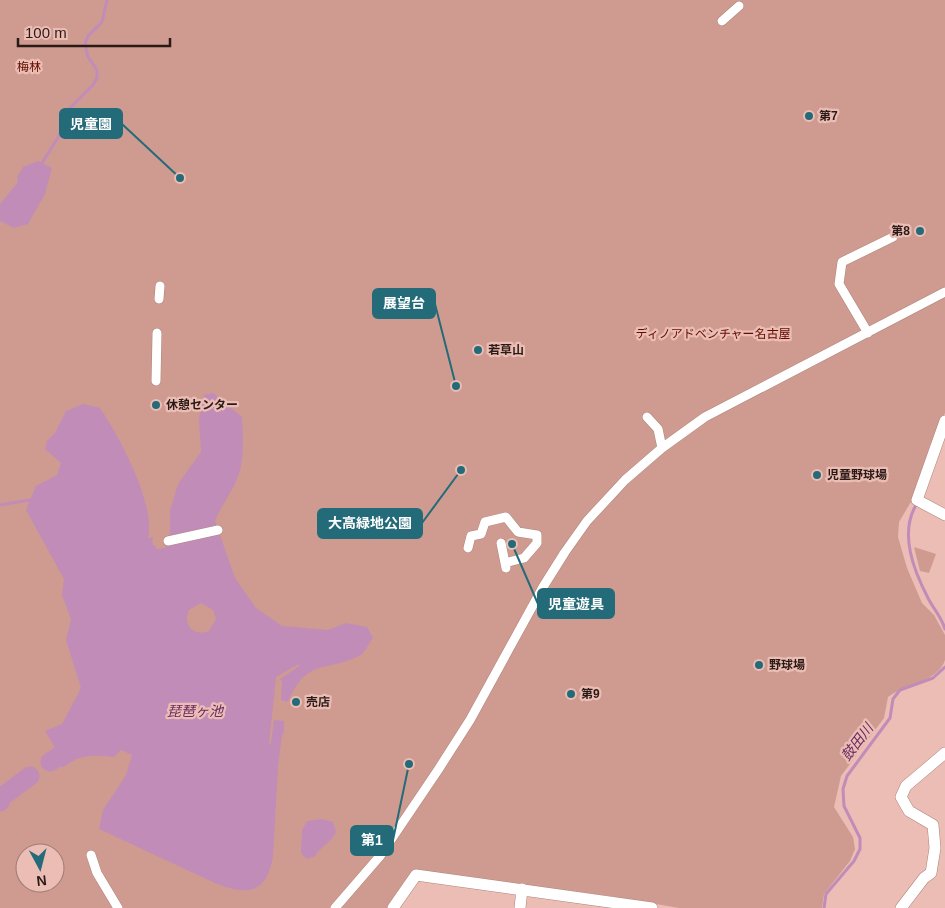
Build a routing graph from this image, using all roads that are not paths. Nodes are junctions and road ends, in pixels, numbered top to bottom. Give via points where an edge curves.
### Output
1 (739, 6) dead end
2 (722, 22) dead end
3 (893, 237) dead end
4 (160, 286) dead end
5 (945, 292) edge
6 (159, 299) dead end
7 (157, 333) dead end
8 (868, 333) junction
9 (156, 381) dead end
10 (647, 417) dead end
11 (944, 427) edge
12 (662, 448) junction
13 (945, 515) edge
14 (218, 530) dead end
15 (168, 541) dead end
16 (501, 542) dead end
17 (468, 548) dead end
18 (945, 753) edge
19 (91, 855) dead end
20 (522, 889) junction
21 (631, 906) edge
22 (118, 908) edge
23 (335, 908) edge
24 (393, 908) edge
25 (520, 908) edge
26 (652, 908) edge
27 (901, 908) edge

1 - 2 street
3 - 8 street via 842,262 839,284
4 - 6 street
5 - 8 street
7 - 9 street
8 - 12 street via 705,417
10 - 12 street via 658,428
11 - 13 street via 917,500
12 - 23 street via 601,505 566,552 539,593 470,720 354,888
14 - 15 street
16 - 17 street via 505,565 524,558 537,543 537,535 518,532 506,517 486,522 480,534 472,536
18 - 27 street via 906,786 901,797 909,811 933,825 935,848 930,872
19 - 22 street via 97,873
20 - 21 street
20 - 24 street via 416,875
20 - 25 street
21 - 26 street

